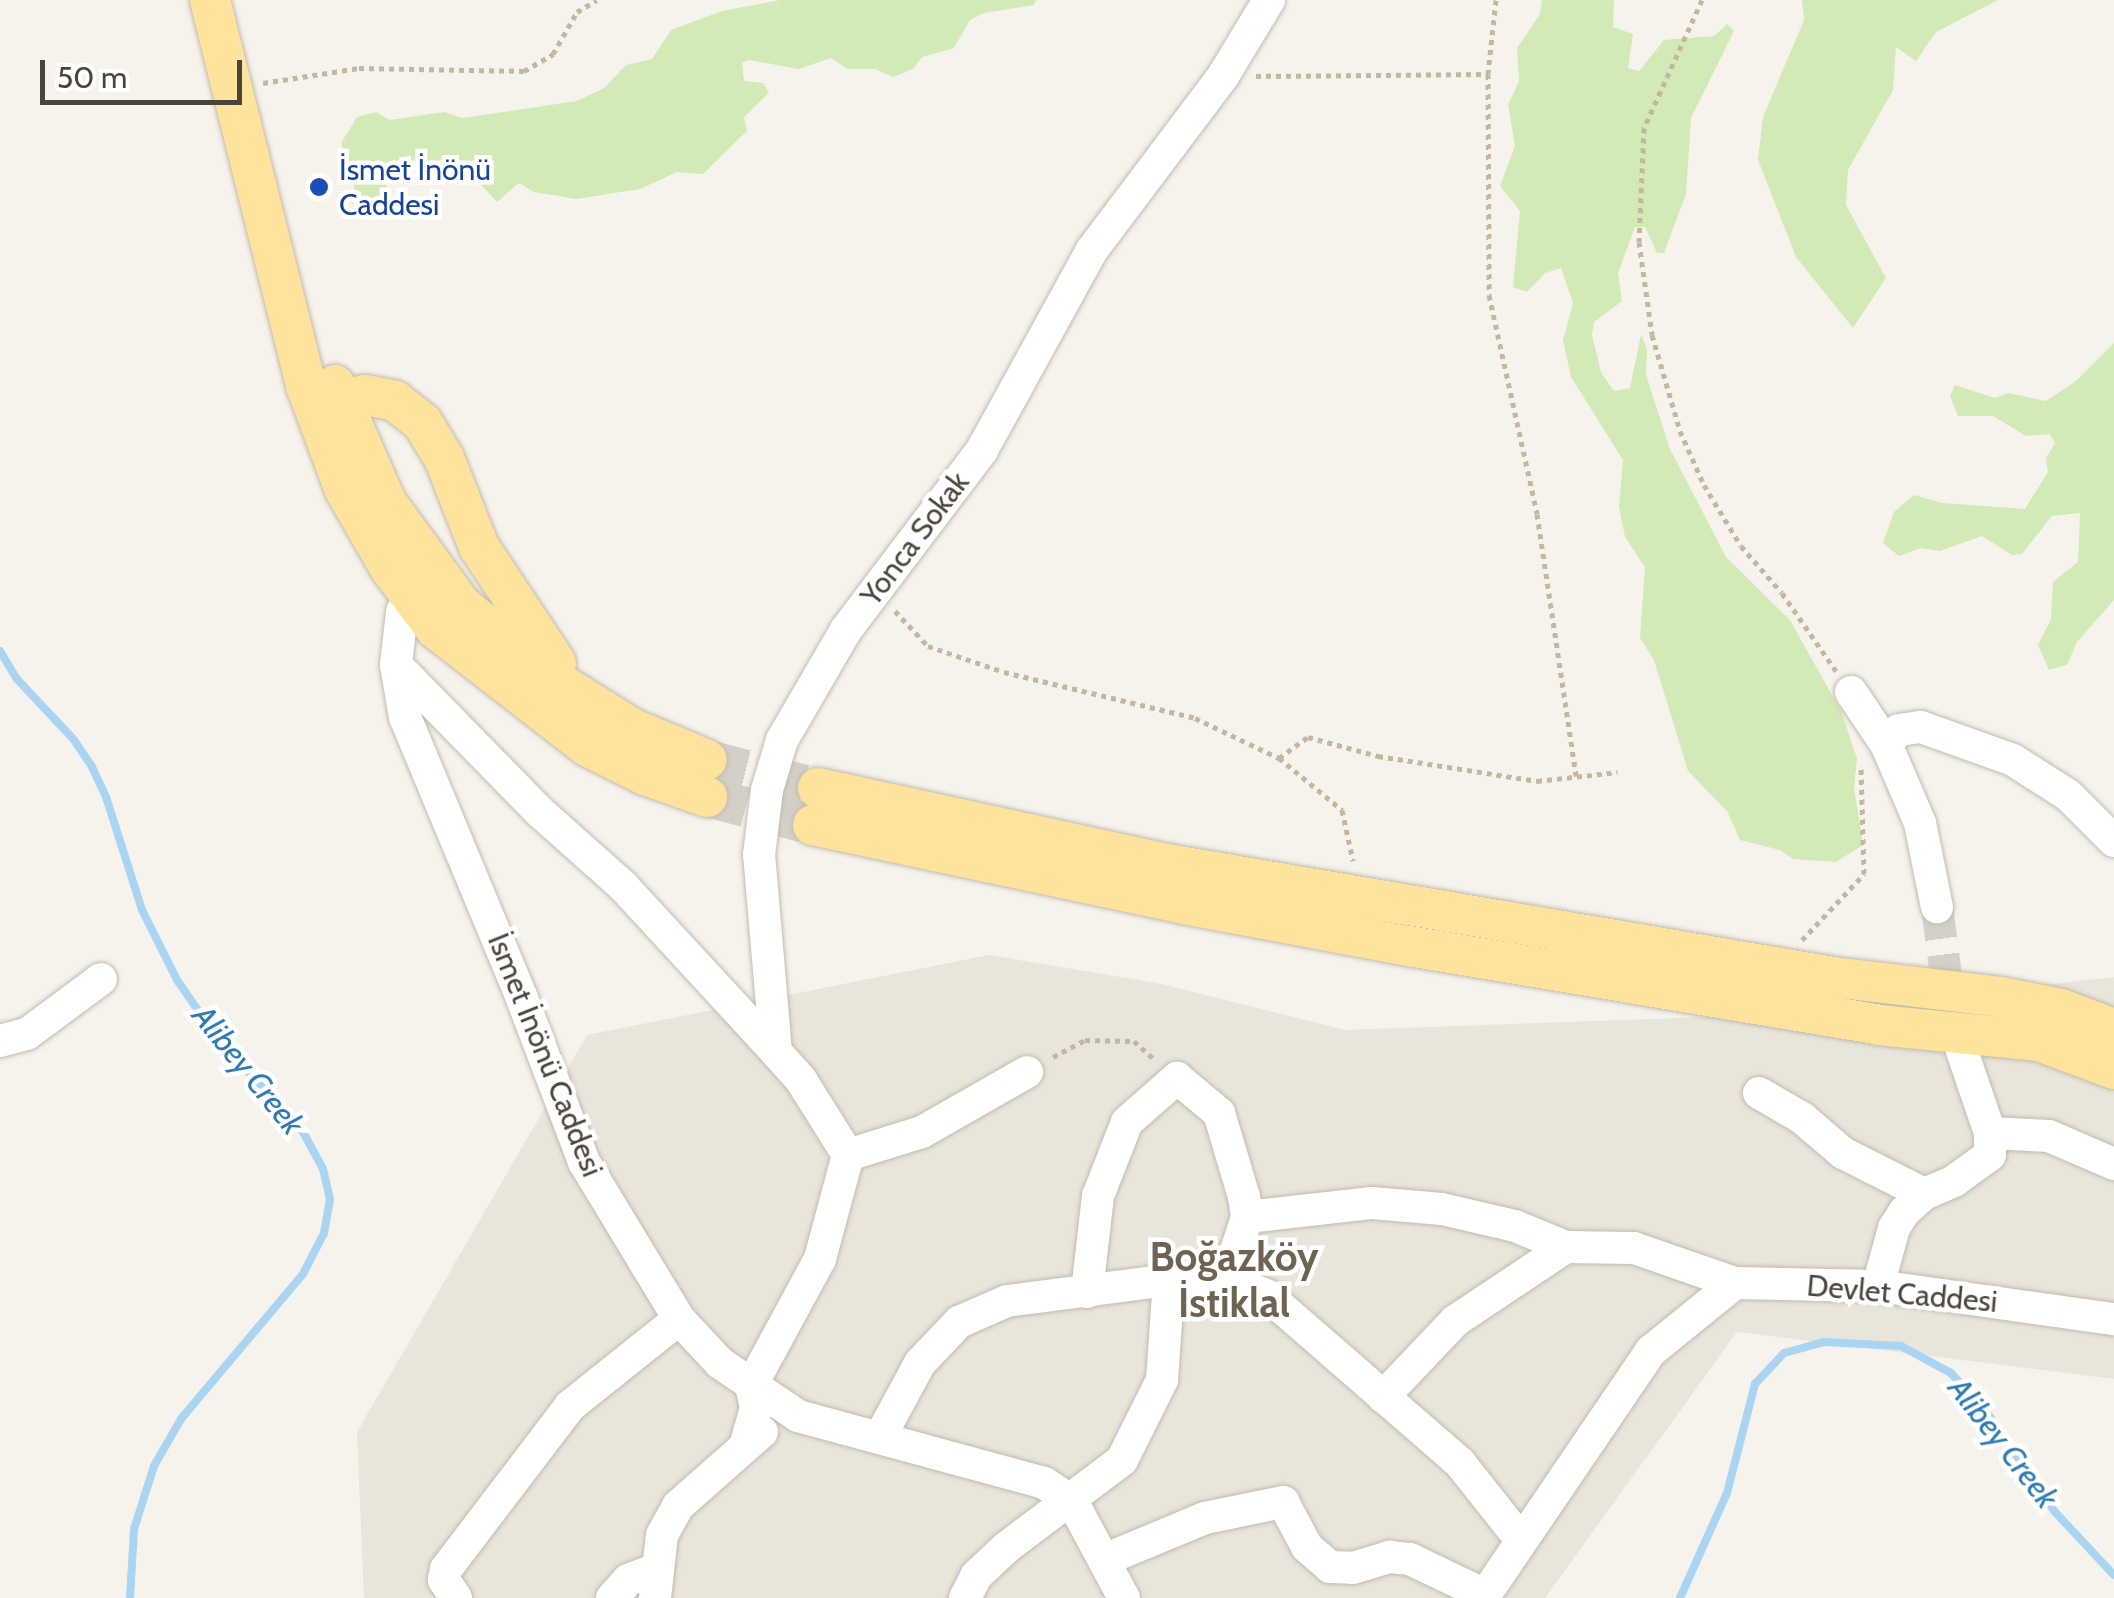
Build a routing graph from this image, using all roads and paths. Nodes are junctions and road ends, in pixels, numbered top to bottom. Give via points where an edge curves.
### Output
1 (210, 0) edge
2 (597, 0) edge
3 (1270, 0) edge
4 (1496, 0) edge
5 (1702, 0) edge
6 (1488, 74) junction
7 (1224, 76) junction
8 (236, 89) junction
9 (329, 409) junction
10 (418, 578) junction
11 (884, 580) junction
12 (396, 666) junction
13 (1850, 692) joint
14 (592, 704) junction
15 (1873, 747) junction
16 (1280, 758) junction
17 (1618, 772) dead end
18 (1576, 776) junction
19 (2114, 841) edge
20 (1350, 894) junction
21 (1937, 907) tunnel mouth
22 (1780, 968) junction
23 (101, 979) dead end
24 (2114, 1029) edge
25 (0, 1041) edge
26 (1962, 1051) tunnel mouth
27 (776, 1052) junction
28 (2114, 1070) edge
29 (1027, 1072) joint
30 (1177, 1078) junction
31 (1759, 1093) dead end
32 (1990, 1133) junction
33 (848, 1156) junction
34 (2114, 1164) edge
35 (1924, 1194) junction
36 (1247, 1217) junction
37 (1566, 1247) junction
38 (1227, 1279) junction
39 (1169, 1280) junction
40 (1735, 1283) junction
41 (1878, 1286) junction
42 (1087, 1292) junction
43 (679, 1319) junction
44 (2114, 1320) edge
45 (752, 1386) junction
46 (1383, 1397) junction
47 (798, 1416) junction
48 (880, 1437) junction
49 (746, 1442) junction
50 (1072, 1501) junction
51 (1522, 1540) junction
52 (1104, 1560) junction
53 (656, 1584) edge
54 (1484, 1596) edge
55 (456, 1598) edge
56 (612, 1598) edge
57 (964, 1598) edge
58 (1124, 1598) edge

1 - 8 main road
2 - 8 path via 577,12 554,54 524,71 359,68
3 - 7 street, Yonca Sokak
4 - 6 path
5 - 13 path via 1644,128 1639,242 1652,334 1680,431 1704,485
6 - 7 path
6 - 18 path via 1489,296 1537,514
7 - 11 street, Yonca Sokak via 1092,250 982,450
8 - 9 main road via 254,184
9 - 10 main road via 345,490
9 - 14 main road via 365,395 395,401 422,422 500,582
10 - 12 street, İsmet İnönü Caddesi via 399,629
10 - 14 main road
10 - 14 main road via 436,628 587,746 645,775 707,779
11 - 16 path via 896,616 928,646 1004,672 1195,718
11 - 27 street, Yonca Sokak via 806,694 767,790 760,905
12 - 27 street via 623,886
12 - 43 street, İsmet İnönü Caddesi via 405,717 584,1162
13 - 15 street
15 - 19 street via 1899,730 1921,728 2013,760 2068,795
15 - 21 street via 1927,842
15 - 22 path via 1864,874
16 - 18 path via 1308,737 1378,756 1537,781
16 - 20 path via 1342,810 1354,855
17 - 18 path
20 - 22 main road
20 - 28 main road via 815,806 1184,904 1879,1026 2040,1041
22 - 24 main road via 2000,997
23 - 25 street via 26,1034
26 - 32 street
27 - 33 street
29 - 30 path via 1086,1040 1134,1041
29 - 33 street via 922,1132
30 - 36 street via 1218,1113
30 - 42 street via 1128,1122 1098,1196
31 - 35 street via 1802,1118 1843,1154
32 - 34 street via 2049,1136
32 - 35 street via 1984,1160
33 - 45 street via 820,1259
35 - 41 street via 1894,1228
36 - 37 street via 1372,1204 1442,1209 1515,1226
36 - 38 street
37 - 40 street, Devlet Caddesi via 1634,1248
37 - 46 street via 1455,1321
38 - 39 street
38 - 46 street via 1268,1296
39 - 42 street
39 - 50 street via 1162,1380 1142,1427 1122,1460
40 - 41 street, Devlet Caddesi
40 - 51 street via 1651,1350
41 - 44 street, Devlet Caddesi
42 - 48 street via 1007,1300 959,1322 920,1363
43 - 45 street, İsmet İnönü Caddesi
43 - 55 street via 570,1406 446,1568 444,1580
45 - 47 street, İsmet İnönü Caddesi
45 - 49 street via 756,1408
46 - 51 street via 1460,1463
47 - 48 street, İsmet İnönü Caddesi
47 - 49 street
48 - 50 street, İsmet İnönü Caddesi via 1044,1482
49 - 53 street via 678,1506 662,1535
50 - 52 street
50 - 57 street via 1007,1547 976,1576
51 - 54 street
52 - 54 street via 1204,1518 1283,1502 1306,1547 1330,1567 1410,1559
52 - 58 street
53 - 56 street via 628,1580

